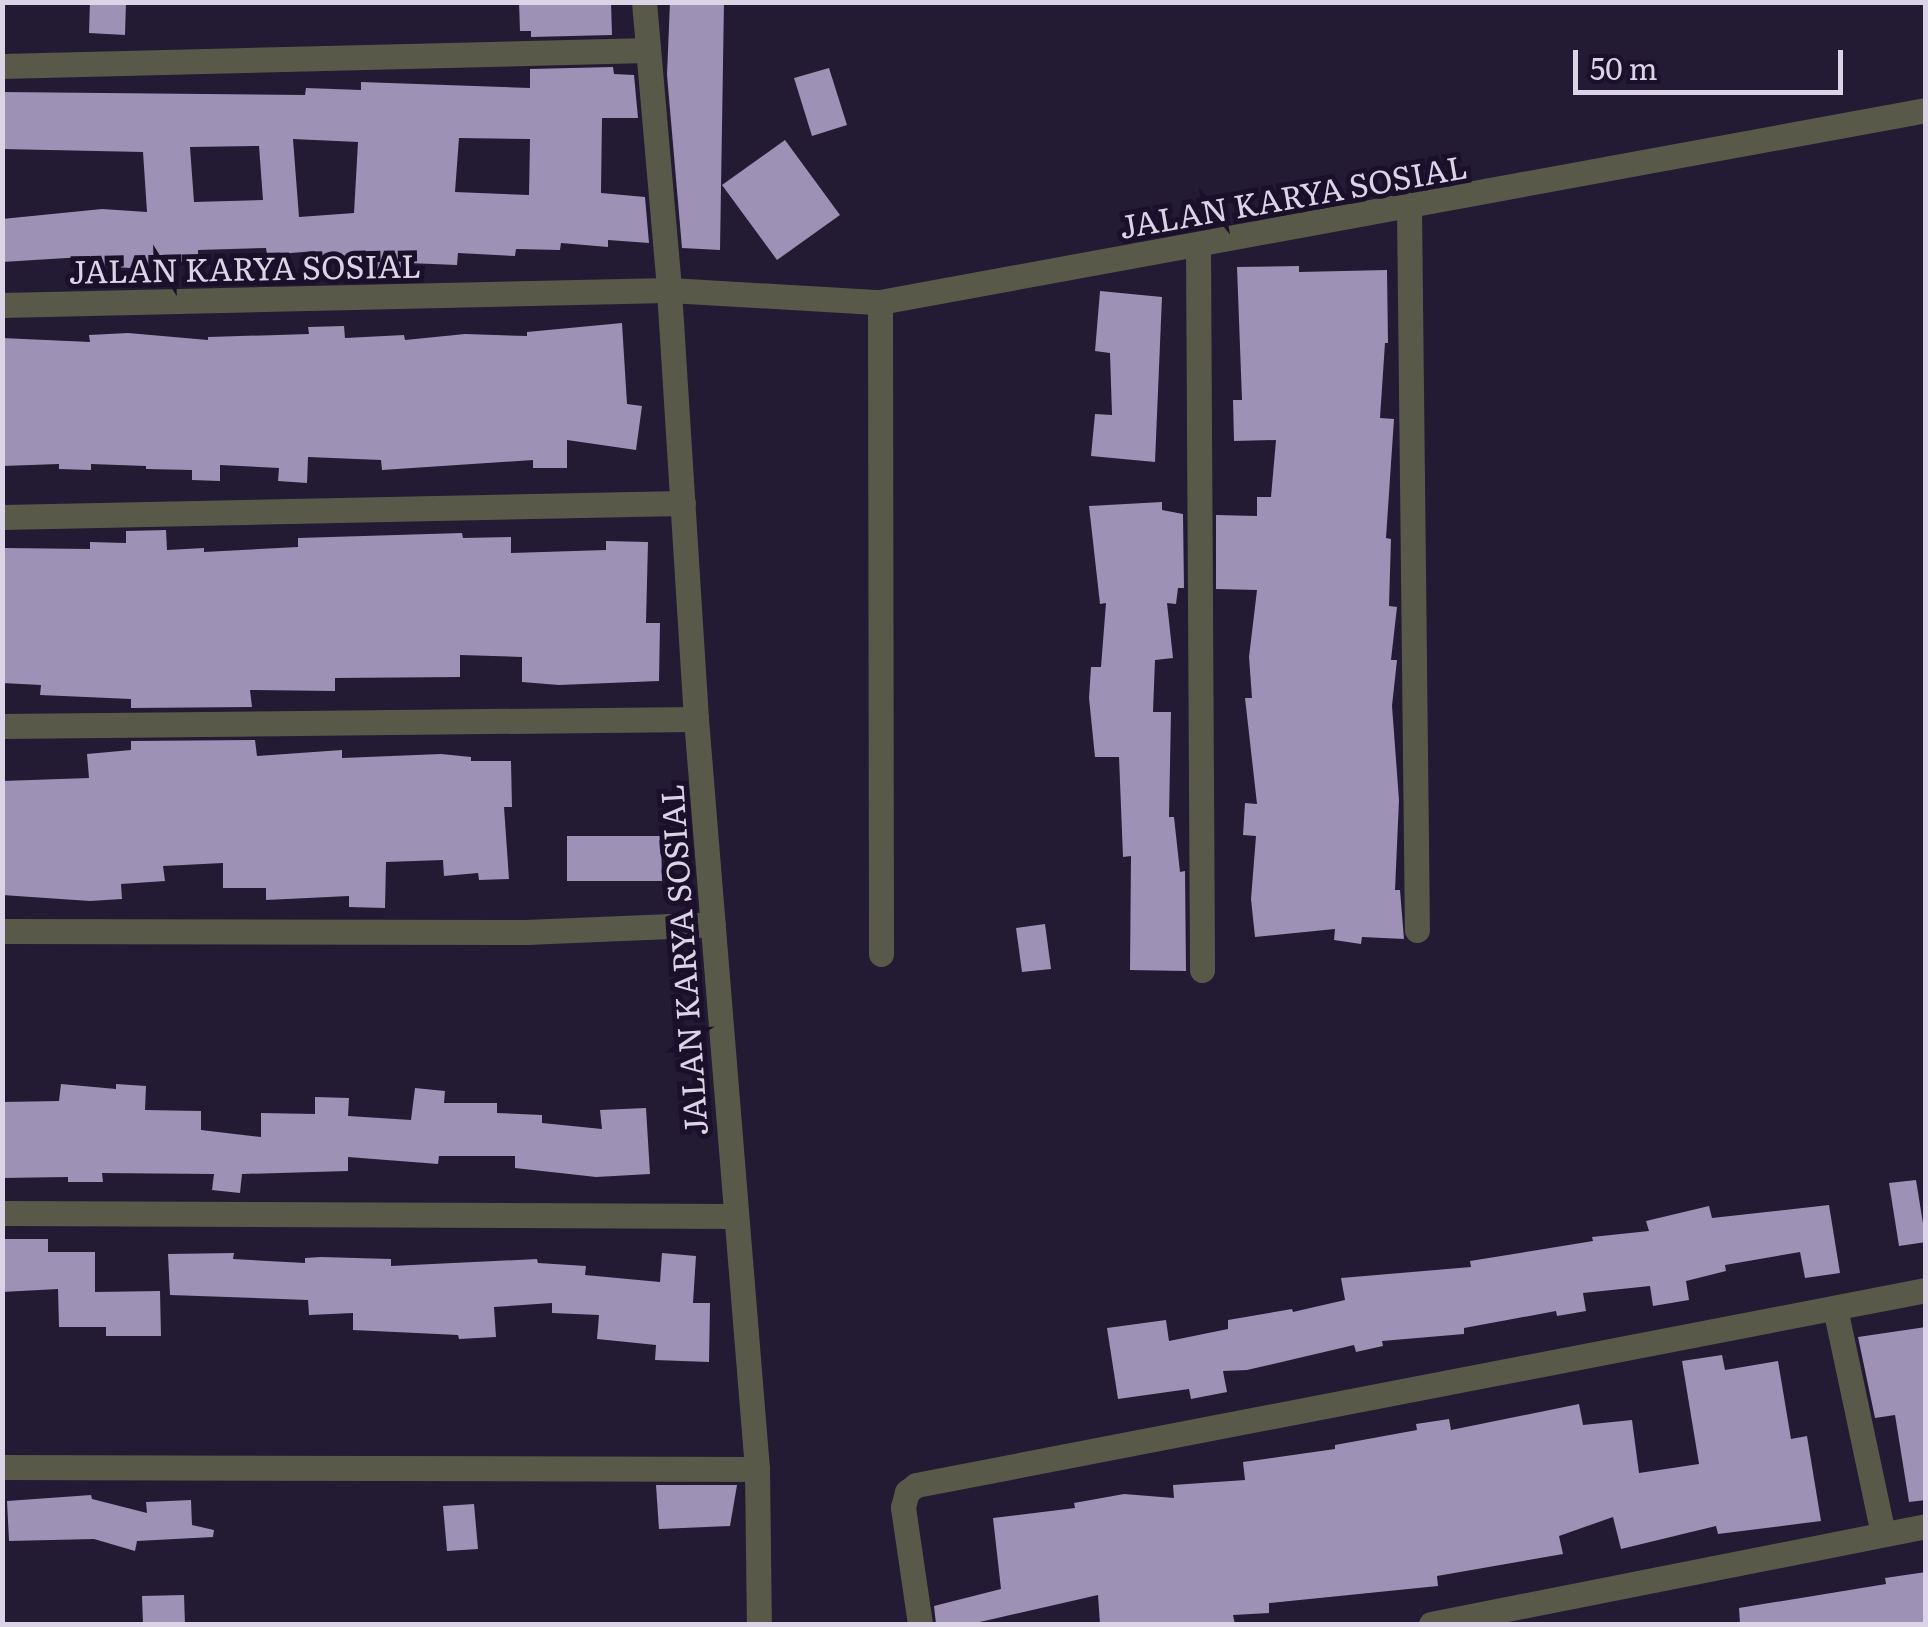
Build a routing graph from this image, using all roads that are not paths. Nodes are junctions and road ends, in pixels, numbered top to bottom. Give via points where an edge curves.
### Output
1 (644, 2) edge
2 (648, 50) junction
3 (2, 66) edge
4 (1926, 110) edge
5 (1410, 208) junction
6 (1198, 246) junction
7 (669, 290) junction
8 (880, 302) junction
9 (2, 305) edge
10 (683, 503) junction
11 (2, 516) edge
12 (696, 719) junction
13 (2, 726) edge
14 (713, 924) junction
15 (1417, 930) dead end
16 (2, 931) edge
17 (881, 954) dead end
18 (1202, 970) dead end
19 (2, 1213) edge
20 (734, 1216) junction
21 (1926, 1290) edge
22 (1835, 1308) junction
23 (2, 1466) edge
24 (757, 1469) junction
25 (1926, 1526) edge
26 (1883, 1534) junction
27 (759, 1624) edge
28 (920, 1624) edge
29 (1430, 1624) edge

1 - 2 street
2 - 3 street
2 - 7 street
4 - 5 street, JALAN KARYA SOSIAL
5 - 6 street, JALAN KARYA SOSIAL
5 - 15 street
6 - 8 street, JALAN KARYA SOSIAL
6 - 18 street
7 - 8 street, JALAN KARYA SOSIAL
7 - 9 street, JALAN KARYA SOSIAL
7 - 10 street, JALAN KARYA SOSIAL
8 - 17 street
10 - 11 street
10 - 12 street, JALAN KARYA SOSIAL
12 - 13 street
12 - 14 street, JALAN KARYA SOSIAL
14 - 16 street via 526,932
14 - 20 street, JALAN KARYA SOSIAL
19 - 20 street
20 - 24 street, JALAN KARYA SOSIAL
21 - 22 street
22 - 26 street
22 - 28 street via 916,1485 904,1507
23 - 24 street
24 - 27 street, JALAN KARYA SOSIAL
25 - 26 street
26 - 29 street

